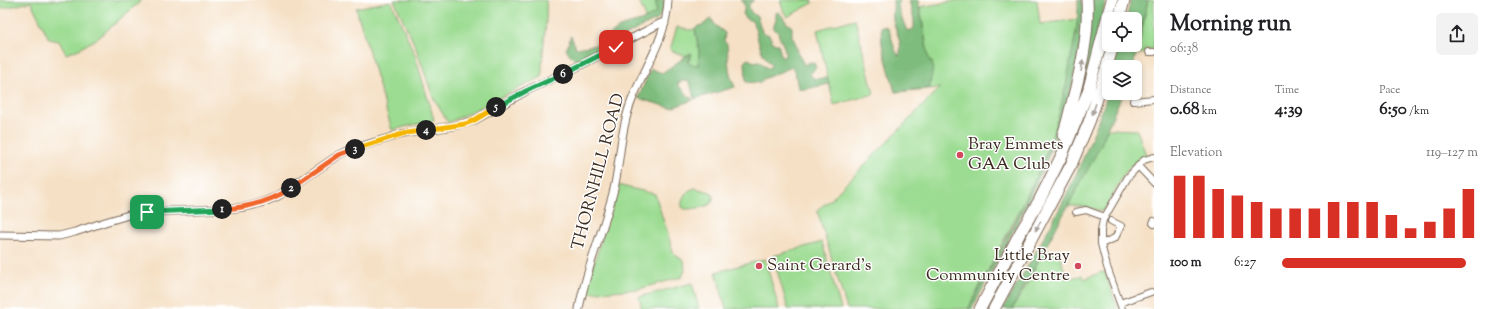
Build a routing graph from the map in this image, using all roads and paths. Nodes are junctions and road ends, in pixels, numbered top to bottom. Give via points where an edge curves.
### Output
1 (668, 0) edge
2 (1087, 0) edge
3 (1112, 0) edge
4 (1124, 0) edge
5 (1121, 12) edge
6 (665, 24) junction
7 (1111, 52) edge
8 (1154, 99) edge
9 (1133, 101) dead end
10 (1154, 156) edge
11 (1138, 166) junction
12 (1154, 183) edge
13 (1076, 212) dead end
14 (1105, 217) junction
15 (1111, 221) dead end
16 (1020, 233) junction
17 (0, 235) edge
18 (1101, 244) junction
19 (1151, 292) dead end
20 (1121, 306) edge
21 (579, 309) edge
22 (980, 309) edge
23 (994, 309) edge

1 - 6 street, THORNHILL ROAD
16 -> 2 highway via 1065,130 1081,71 1088,16
3 - 16 highway via 1088,92 1062,155
4 - 5 highway
6 - 17 street via 661,23 526,91 473,121 402,134 352,149 278,196 261,203 224,209 132,214 59,236
6 - 21 street, THORNHILL ROAD via 629,108 620,145 614,189 586,277
7 -> 23 highway via 1089,122 1071,165
8 - 9 street
10 - 11 street
11 - 12 street
11 - 14 street via 1128,177
13 - 14 street via 1086,210
14 - 18 street via 1101,230
15 - 18 street via 1120,226 1116,238
16 - 22 highway
18 - 20 street via 1105,263
19 - 20 street

